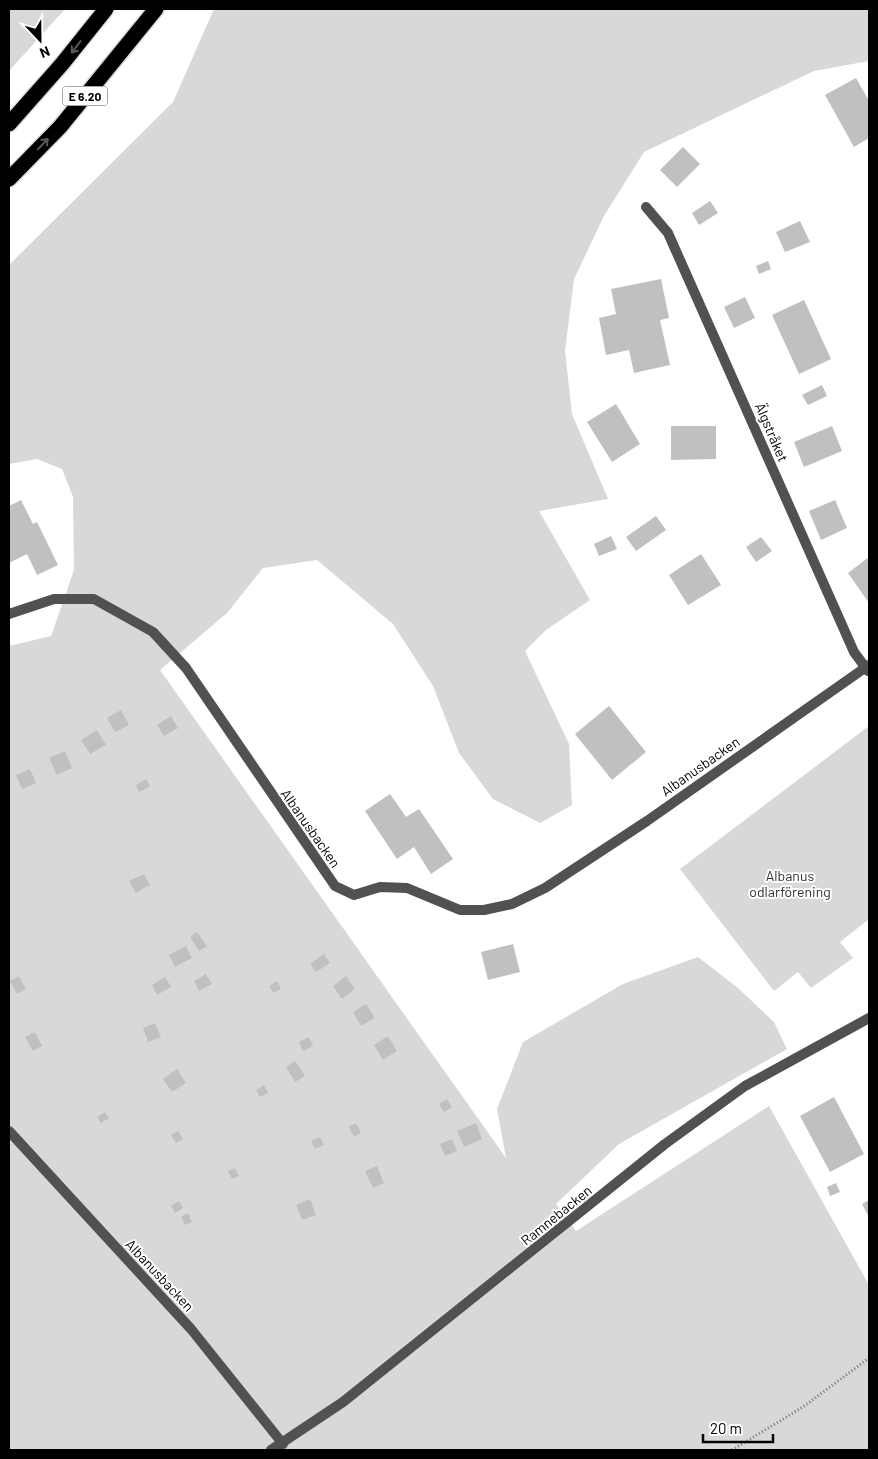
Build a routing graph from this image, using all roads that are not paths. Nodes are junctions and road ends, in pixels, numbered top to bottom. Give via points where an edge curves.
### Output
1 (106, 9) edge
2 (156, 9) edge
3 (9, 124) edge
4 (9, 179) edge
5 (646, 207) dead end
6 (9, 614) edge
7 (868, 668) edge
8 (869, 1018) edge
9 (9, 1131) edge
10 (283, 1444) junction
11 (271, 1450) edge

1 -> 3 highway, E 6.20
4 -> 2 highway, E 6.20 via 60,126
5 - 7 street, Älgstråket via 668,233 850,644
6 - 7 street, Albanusbacken via 54,598 94,599 152,632 186,668 335,886 354,895 380,887 407,888 460,910 484,910 512,904 545,888
8 - 10 street, Ramnebacken via 745,1086 666,1144 343,1402
9 - 10 street, Albanusbacken via 191,1330
10 - 11 street, Ramnebacken

